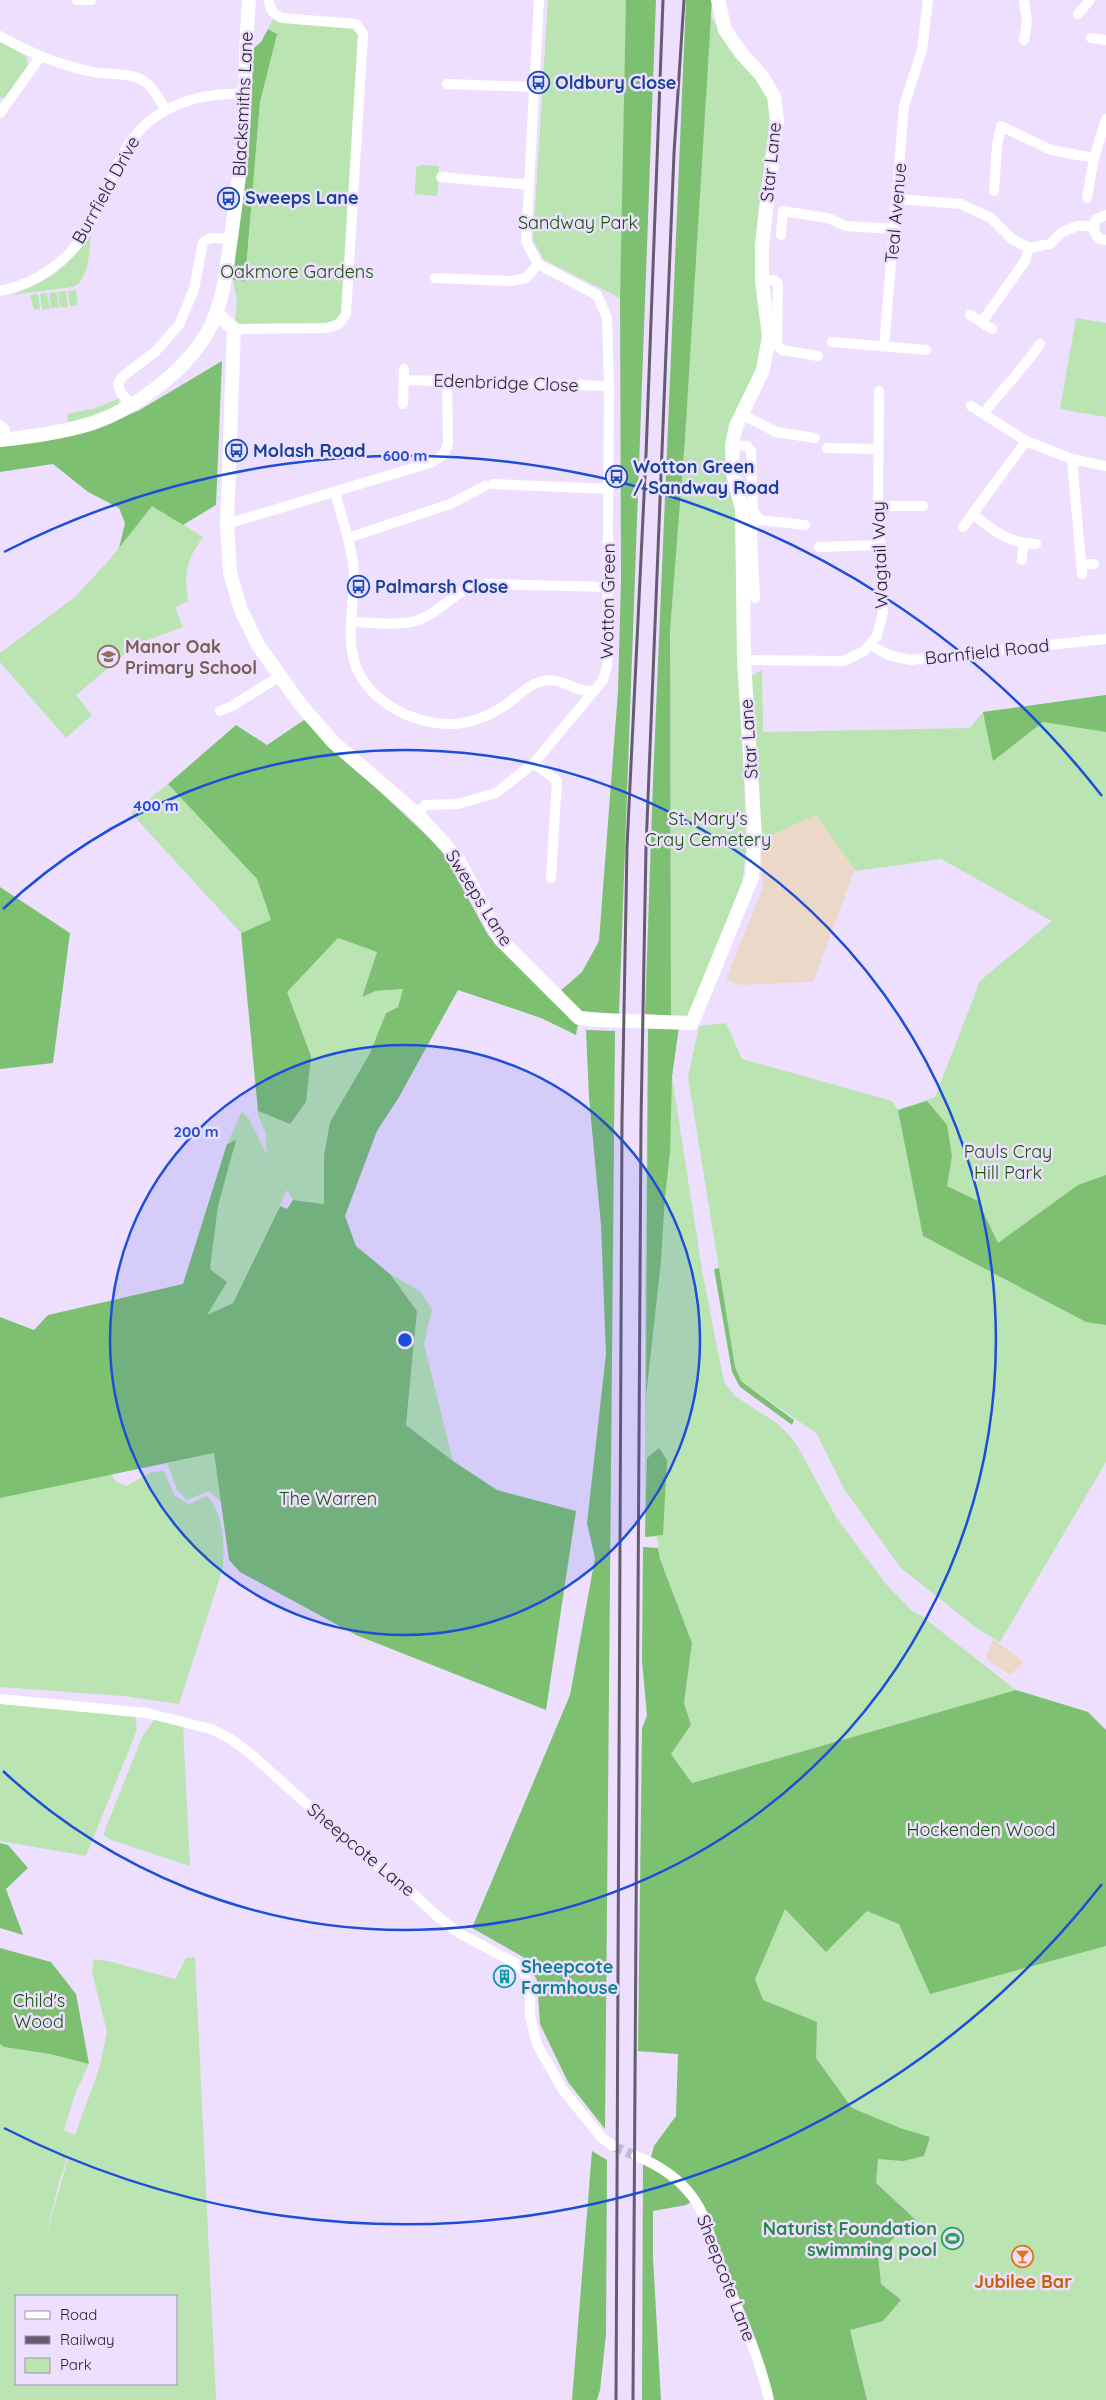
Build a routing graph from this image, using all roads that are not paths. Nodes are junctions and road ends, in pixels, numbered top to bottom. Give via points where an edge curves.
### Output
1 (77, 0) edge
2 (91, 0) edge
3 (249, 0) edge
4 (269, 0) edge
5 (539, 0) edge
6 (718, 0) edge
7 (928, 0) edge
8 (1024, 0) edge
9 (1090, 0) edge
10 (1078, 14) dead end
11 (0, 36) edge
12 (1091, 38) dead end
13 (1024, 40) dead end
14 (1106, 40) edge
15 (40, 57) junction
16 (447, 84) dead end
17 (535, 87) junction
18 (244, 94) junction
19 (2, 106) edge
20 (165, 109) junction
21 (1106, 119) edge
22 (1094, 158) junction
23 (441, 177) dead end
24 (529, 185) junction
25 (994, 191) dead end
26 (1087, 198) dead end
27 (897, 199) junction
28 (1106, 215) edge
29 (1094, 226) junction
30 (895, 229) junction
31 (781, 235) dead end
32 (231, 238) junction
33 (1106, 240) edge
34 (1029, 248) junction
35 (538, 264) junction
36 (436, 278) dead end
37 (762, 281) junction
38 (0, 291) edge
39 (216, 313) junction
40 (970, 315) dead end
41 (982, 322) junction
42 (234, 329) junction
43 (992, 329) dead end
44 (832, 342) dead end
45 (1040, 344) dead end
46 (884, 347) junction
47 (926, 350) dead end
48 (818, 356) dead end
49 (447, 381) junction
50 (609, 386) junction
51 (879, 391) dead end
52 (403, 404) dead end
53 (131, 405) junction
54 (971, 406) dead end
55 (741, 414) junction
56 (983, 414) junction
57 (0, 425) edge
58 (815, 438) dead end
59 (4, 439) edge
60 (1026, 441) junction
61 (732, 445) junction
62 (827, 448) dead end
63 (878, 450) junction
64 (1072, 459) junction
65 (1106, 466) edge
66 (609, 489) junction
67 (335, 492) junction
68 (878, 506) junction
69 (923, 506) dead end
70 (973, 514) junction
71 (755, 516) junction
72 (227, 524) junction
73 (805, 526) dead end
74 (963, 527) dead end
75 (348, 538) junction
76 (1023, 544) junction
77 (1036, 544) dead end
78 (880, 545) junction
79 (819, 547) dead end
80 (1022, 560) dead end
81 (1094, 564) dead end
82 (476, 584) dead end
83 (487, 584) dead end
84 (609, 587) junction
85 (755, 598) dead end
86 (352, 622) junction
87 (1106, 639) edge
88 (871, 645) junction
89 (744, 660) junction
90 (280, 676) junction
91 (593, 691) junction
92 (220, 711) dead end
93 (534, 763) junction
94 (417, 814) junction
95 (551, 878) dead end
96 (692, 1022) joint
97 (0, 1699) edge
98 (613, 2146) tunnel mouth
99 (636, 2156) tunnel mouth
100 (769, 2400) edge

1 - 2 street
3 - 18 street, Blacksmiths Lane
4 - 42 street via 275,15 282,18 356,24 363,34 346,314 339,324 327,328
5 - 17 street
6 - 37 street, Star Lane via 725,30 774,96 777,120 762,245
7 - 27 street, Teal Avenue via 924,40 904,106
8 - 13 street
9 - 10 street
11 - 15 street
12 - 14 street
15 - 19 street
15 - 20 street via 93,72 137,78 154,90
16 - 17 street
17 - 24 street
18 - 20 street, Burrfield Drive via 226,93 189,99
18 - 32 street, Blacksmiths Lane
20 - 38 street, Burrfield Drive via 130,142 90,226 73,249 34,280
21 - 22 street
22 - 25 street via 1051,150 1001,126
22 - 26 street
23 - 24 street
24 - 35 street via 526,241
27 - 30 street, Teal Avenue
27 - 34 street via 961,204 991,218 1012,239
28 - 29 street via 1096,219
29 - 33 street via 1095,234
29 - 34 street via 1077,226 1062,232 1050,244
30 - 31 street via 846,226 828,218 784,211
30 - 46 street, Teal Avenue
32 - 39 street, Blacksmiths Lane via 227,275
32 - 53 street via 210,238 203,242 194,289 179,325 156,351 122,377 118,384
34 - 41 street via 1025,261
35 - 36 street via 526,278 511,281
35 - 50 street, Wotton Green via 597,294 607,318
37 - 48 street via 774,280 778,284 777,345 782,350
37 - 55 street, Star Lane via 769,336 763,370
39 - 42 street
39 - 53 street, Blacksmiths Lane via 198,348 163,382
40 - 41 street
41 - 43 street
42 - 72 street, Sweeps Lane
44 - 46 street
45 - 56 street
46 - 47 street
49 - 50 street, Edenbridge Close
49 - 52 street, Edenbridge Close via 404,374
49 - 67 street via 448,444 443,456 433,462
50 - 66 street, Wotton Green
51 - 63 street, Wagtail Way
53 - 59 street, Blacksmiths Lane via 85,425
54 - 56 street
55 - 58 street via 776,432
55 - 61 street, Star Lane
56 - 60 street
57 - 59 street via 5,430
60 - 64 street
60 - 70 street
61 - 71 street via 747,446 751,451
61 - 89 street, Star Lane via 733,474 742,509
62 - 63 street
63 - 68 street, Wagtail Way
64 - 65 street
64 - 81 street via 1082,570
66 - 75 street via 489,485 450,504
66 - 84 street, Wotton Green
67 - 72 street
67 - 75 street
68 - 69 street
68 - 78 street, Wagtail Way
70 - 74 street
70 - 76 street via 995,533
71 - 73 street via 760,520
71 - 85 street via 752,535
72 - 90 street, Sweeps Lane via 230,573 241,610 258,645
75 - 86 street via 353,563
76 - 77 street
76 - 80 street
78 - 79 street
78 - 88 street, Wagtail Way via 883,612 877,636
82 - 86 street via 422,619 412,622
83 - 84 street
84 - 91 street, Wotton Green via 607,666 603,680
86 - 91 street via 353,657 366,684 392,707 424,722 464,723 498,710 538,682 555,679 583,692
87 - 88 street, Barnfield Road via 910,660 888,656
88 - 89 street via 855,657 838,662
89 - 96 street, Star Lane via 755,836 752,877
90 - 92 street
90 - 94 street, Sweeps Lane via 333,742
91 - 93 street, Wotton Green
93 - 94 street, Wotton Green via 496,794 458,804 425,805
93 - 95 street via 557,781
94 - 96 street, Sweeps Lane via 458,859 500,939 579,1018
97 - 98 street, Sheepcote Lane via 147,1713 211,1729 238,1744 437,1916 459,1933 515,1963 524,1972 537,2044 563,2090 602,2138
99 - 100 street, Sheepcote Lane via 670,2174 685,2187 703,2213 747,2330

